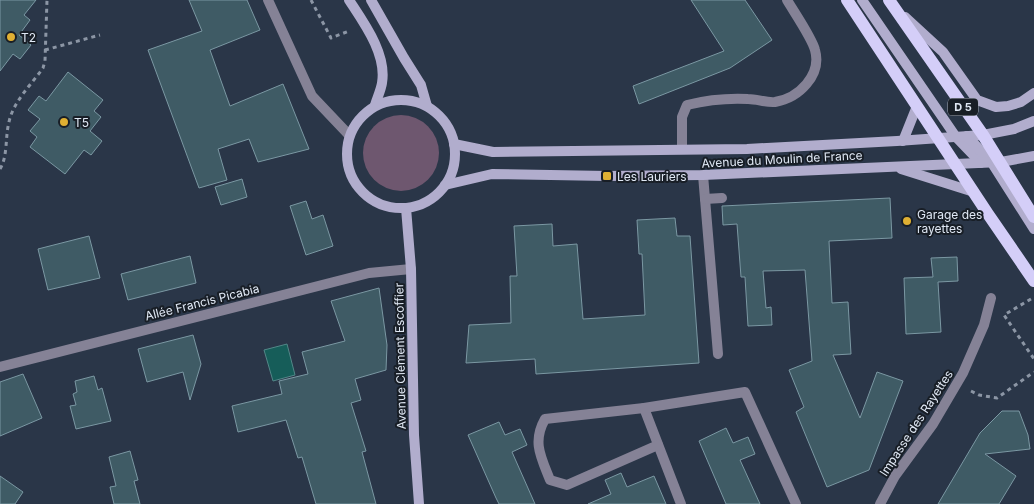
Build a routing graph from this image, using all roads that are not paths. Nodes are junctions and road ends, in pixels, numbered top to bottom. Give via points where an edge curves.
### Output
1 (268, 0) edge
2 (350, 0) edge
3 (372, 0) edge
4 (787, 0) edge
5 (854, 3) edge
6 (891, 4) edge
7 (1034, 93) edge
8 (375, 105) junction
9 (427, 106) junction
10 (917, 106) junction
11 (1034, 121) edge
12 (349, 135) junction
13 (983, 135) junction
14 (961, 137) junction
15 (938, 138) junction
16 (903, 141) junction
17 (454, 144) junction
18 (682, 150) junction
19 (1034, 156) edge
20 (981, 163) junction
21 (996, 163) junction
22 (955, 164) junction
23 (893, 166) junction
24 (702, 175) junction
25 (445, 185) junction
26 (974, 192) junction
27 (722, 198) dead end
28 (705, 199) junction
29 (406, 208) junction
30 (1034, 217) edge
31 (1034, 229) edge
32 (411, 269) junction
33 (1034, 281) edge
34 (991, 298) dead end
35 (718, 354) dead end
36 (0, 368) edge
37 (644, 408) junction
38 (658, 445) junction
39 (419, 504) edge
40 (681, 504) edge
41 (796, 504) edge
42 (880, 504) edge

1 - 12 street via 312,96
2 - 8 main road via 376,46 381,64 382,82
3 - 9 main road via 421,85
4 - 18 street via 815,50 817,67 807,85 798,94 775,102 706,100 687,105 682,117
5 - 10 main road
5 - 14 main road
6 - 7 main road via 943,52 977,100 996,107 1008,106
6 - 13 main road, D 5
8 - 9 main road via 401,99
8 - 12 main road via 355,123
9 - 17 main road via 445,122
10 - 15 main road
10 - 16 main road
11 - 13 main road, Avenue du Moulin de France
12 - 29 main road via 346,154 349,172 358,187 371,200 388,207
13 - 14 main road, Avenue du Moulin de France
13 - 21 main road, D 5
14 - 15 main road, Avenue du Moulin de France
14 - 20 main road
14 - 21 main road
15 - 16 main road, Avenue du Moulin de France
15 - 22 main road
16 - 18 main road, Avenue du Moulin de France
17 - 18 main road, Avenue du Moulin de France via 493,152
17 - 25 main road via 454,165
19 - 21 main road, Avenue du Moulin de France
20 - 21 main road, Avenue du Moulin de France
20 - 22 main road, Avenue du Moulin de France
21 - 30 main road, D 5
21 - 31 main road
22 - 23 main road, Avenue du Moulin de France
22 - 26 main road
23 - 24 main road, Avenue du Moulin de France
23 - 26 main road
24 - 25 main road, Avenue du Moulin de France via 492,174
24 - 28 street
25 - 29 main road via 435,197
26 - 33 main road
27 - 28 street
28 - 35 street
29 - 32 main road, Avenue Clément Escoffier
32 - 36 street, Allée Francis Picabia via 370,273
32 - 39 main road, Avenue Clément Escoffier via 414,435
34 - 42 street, Impasse des Rayettes via 984,325 957,383
37 - 38 street
37 - 38 street via 545,419 538,431 539,452 550,480 568,485
37 - 41 street via 745,392
38 - 40 street

